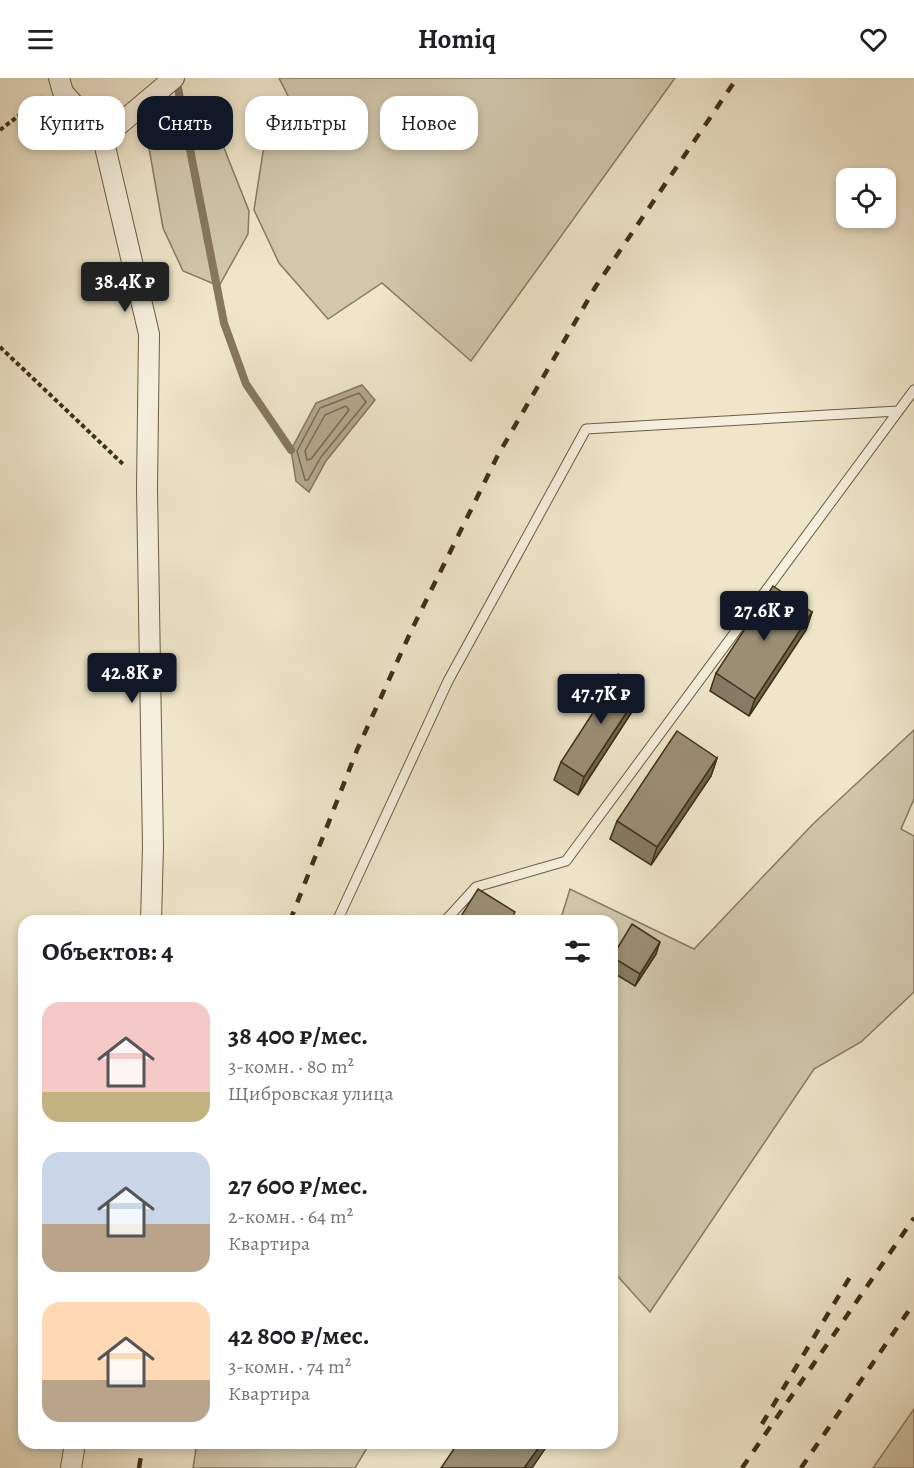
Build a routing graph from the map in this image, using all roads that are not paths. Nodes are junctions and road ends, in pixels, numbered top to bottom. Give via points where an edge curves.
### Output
1 (174, 78) edge
2 (125, 119) edge
3 (106, 150) edge
4 (914, 390) edge
5 (898, 411) junction
6 (151, 915) edge
7 (340, 915) edge
8 (450, 915) edge
9 (74, 1449) edge
10 (71, 1468) edge

1 - 2 street
3 - 6 street via 149,334
4 - 5 lane
5 - 7 lane via 586,429 447,681
5 - 8 lane via 566,861 476,887
9 - 10 street

